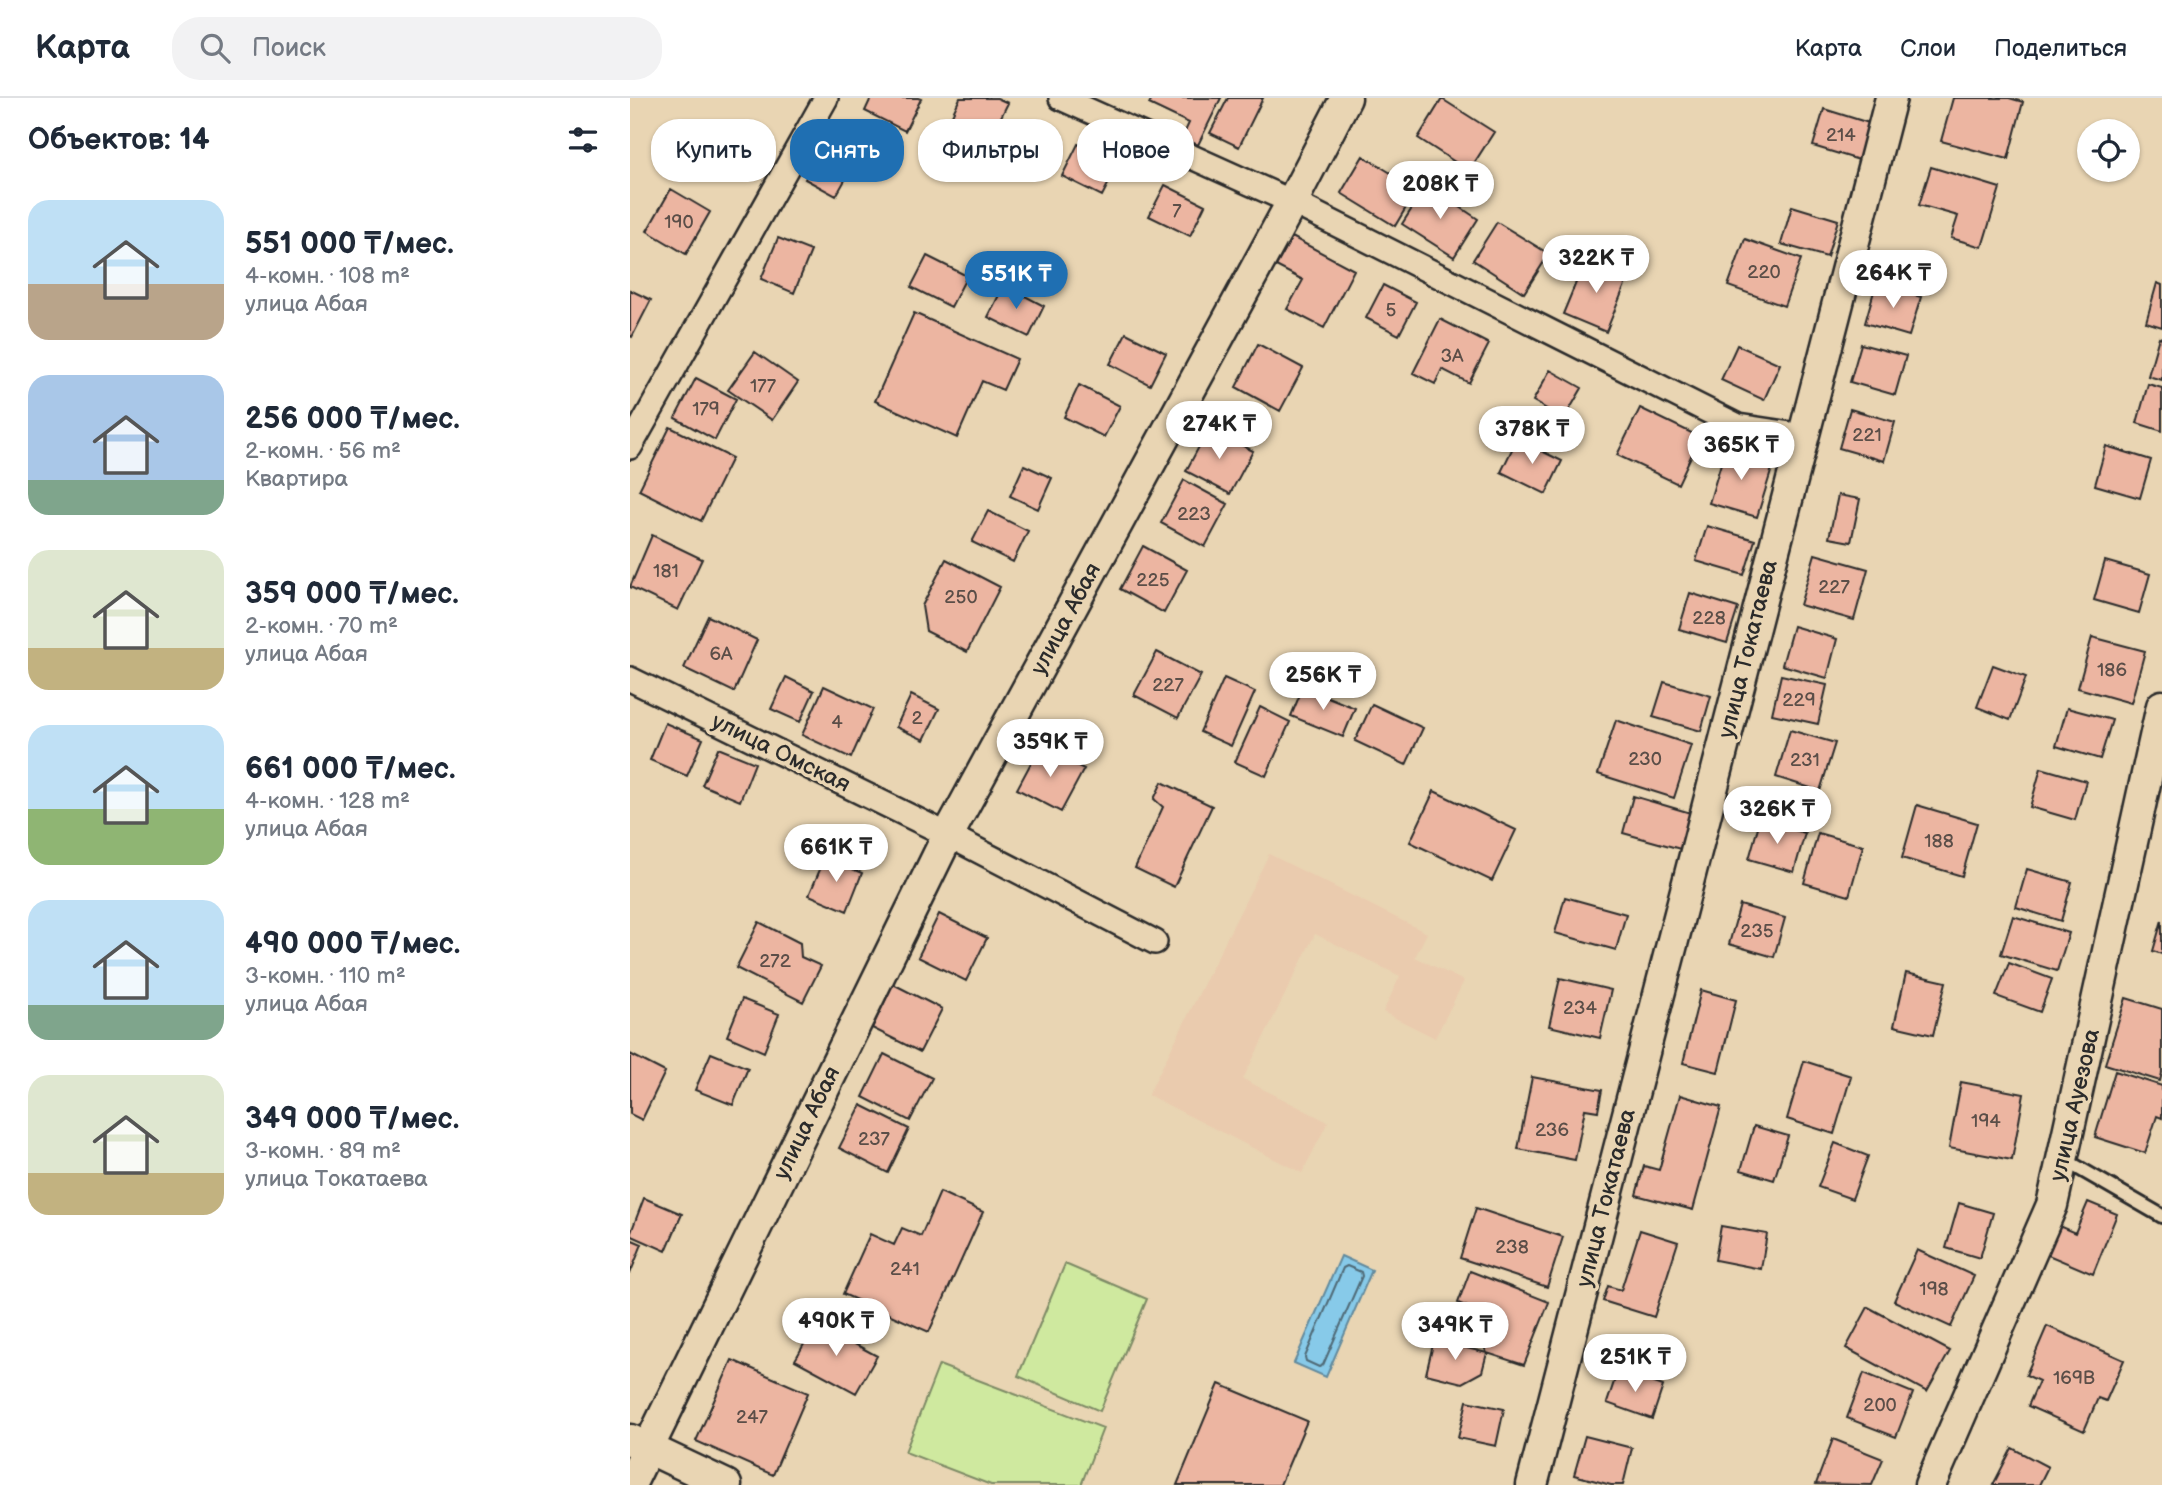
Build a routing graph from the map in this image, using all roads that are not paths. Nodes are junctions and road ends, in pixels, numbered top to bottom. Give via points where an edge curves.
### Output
1 (826, 98) edge
2 (1060, 98) edge
3 (1346, 98) edge
4 (1891, 98) edge
5 (1292, 202) junction
6 (1803, 436) junction
7 (630, 447) edge
8 (630, 679) edge
9 (2162, 706) edge
10 (948, 835) junction
11 (1155, 942) dead end
12 (2063, 1159) junction
13 (2162, 1216) edge
14 (639, 1443) edge
15 (630, 1485) edge
16 (726, 1485) edge
17 (1532, 1485) edge
18 (1930, 1485) edge

1 - 7 street
2 - 5 street
3 - 5 street, улица Абая
4 - 6 street, улица Токатаева
5 - 6 street via 1738,426
5 - 10 street, улица Абая
6 - 17 street, улица Токатаева
8 - 10 street, улица Омская
9 - 12 street, улица Ауезова
10 - 11 street, улица Омская
10 - 14 street, улица Абая
12 - 13 lane
12 - 18 street, улица Ауезова via 2052,1205
14 - 15 street, улица Абая
14 - 16 street

